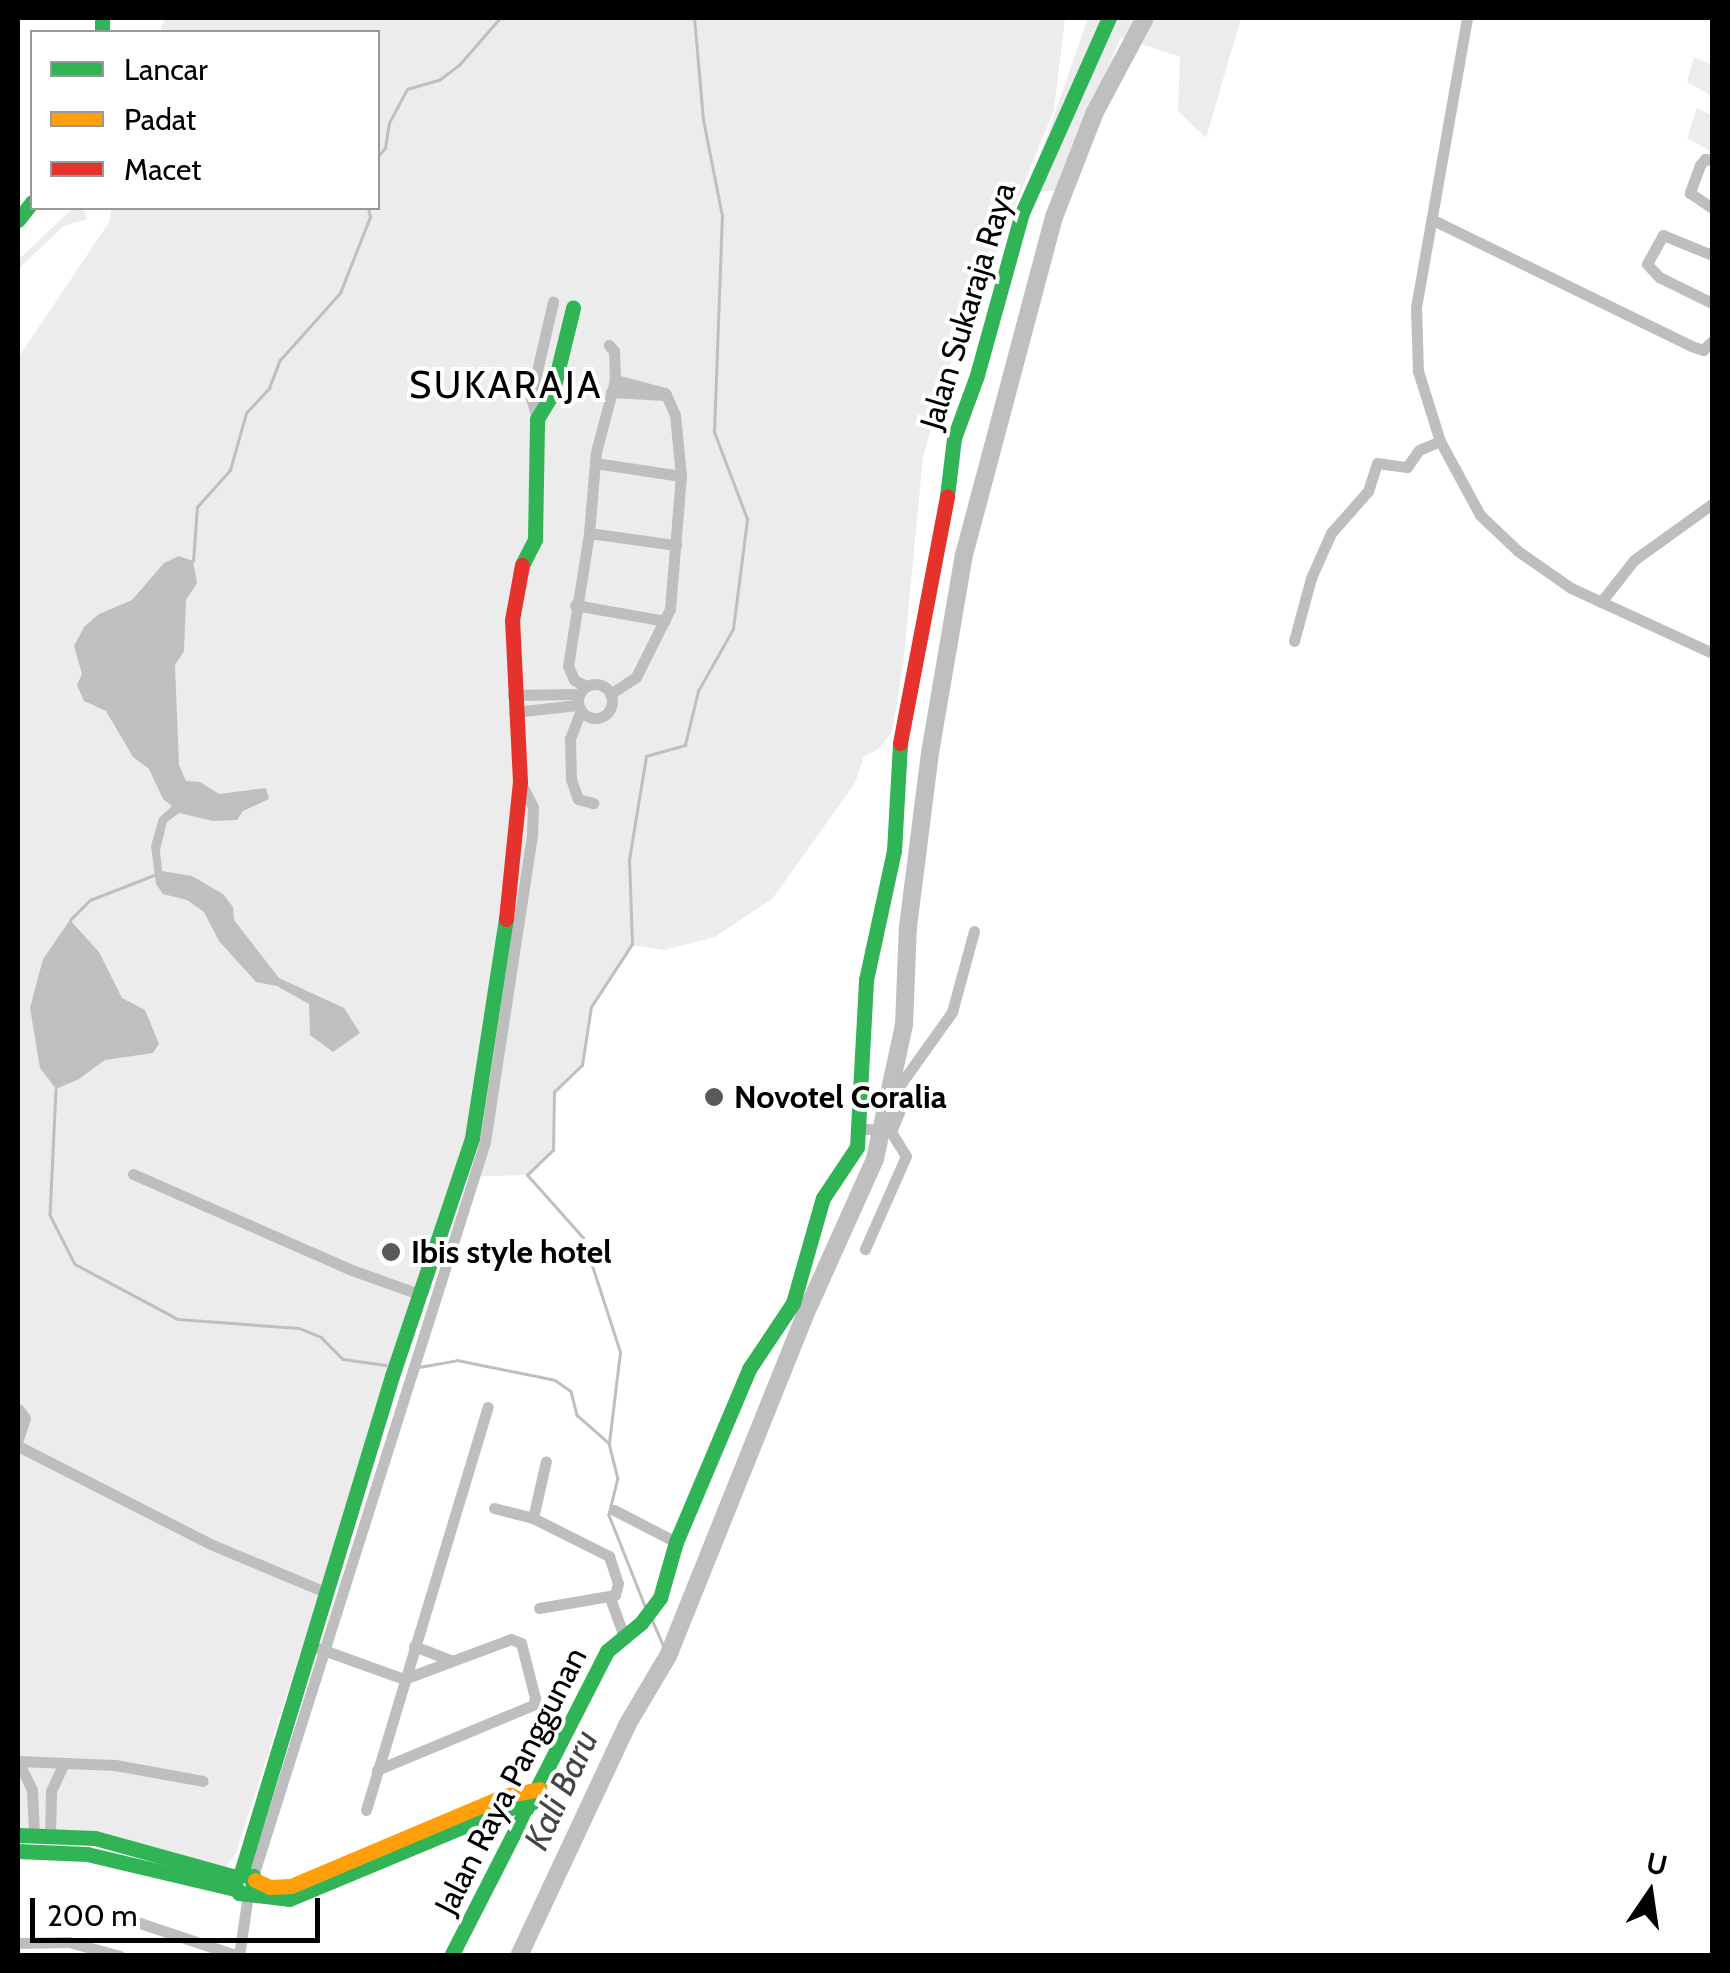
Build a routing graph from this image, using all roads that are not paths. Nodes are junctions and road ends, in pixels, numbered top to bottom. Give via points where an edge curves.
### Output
1 (1108, 18) edge
2 (1467, 18) edge
3 (1712, 160) edge
4 (1712, 208) edge
5 (1432, 220) junction
6 (1712, 254) edge
7 (553, 302) dead end
8 (1712, 304) edge
9 (573, 308) dead end
10 (1712, 341) edge
11 (609, 345) dead end
12 (613, 386) junction
13 (537, 419) junction
14 (1440, 441) junction
15 (595, 463) junction
16 (682, 476) junction
17 (1712, 504) edge
18 (589, 533) junction
19 (676, 546) junction
20 (1601, 602) junction
21 (574, 605) junction
22 (665, 621) junction
23 (1294, 641) dead end
24 (1712, 652) edge
25 (610, 694) junction
26 (581, 699) junction
27 (513, 704) junction
28 (593, 802) dead end
29 (974, 931) dead end
30 (865, 1128) junction
31 (888, 1132) junction
32 (133, 1174) dead end
33 (865, 1249) dead end
34 (443, 1251) junction
35 (420, 1294) junction
36 (407, 1355) junction
37 (400, 1378) junction
38 (488, 1407) dead end
39 (18, 1409) edge
40 (18, 1442) edge
41 (546, 1461) dead end
42 (494, 1508) dead end
43 (614, 1510) dead end
44 (533, 1518) junction
45 (676, 1542) junction
46 (325, 1592) junction
47 (610, 1598) junction
48 (539, 1608) dead end
49 (623, 1634) junction
50 (414, 1646) junction
51 (317, 1647) junction
52 (451, 1660) junction
53 (404, 1678) junction
54 (18, 1761) edge
55 (64, 1763) junction
56 (377, 1770) junction
57 (203, 1781) dead end
58 (30, 1782) junction
59 (53, 1783) junction
60 (535, 1796) junction
61 (366, 1810) dead end
62 (34, 1835) edge
63 (18, 1851) edge
64 (246, 1883) junction
65 (134, 1921) dead end
66 (18, 1942) edge
67 (114, 1955) edge
68 (238, 1956) edge
69 (452, 1956) edge

1 - 30 main road, Jalan Sukaraja Raya via 1022,213 954,438 944,525 900,742 894,851 864,1002
2 - 5 street
3 - 4 street via 1700,165 1690,193
5 - 10 street via 1691,346 1704,350
5 - 14 street via 1414,336
6 - 8 street via 1662,234 1647,264 1659,278
7 - 13 street via 531,397
9 - 13 main road via 552,394
11 - 12 street
12 - 15 street
12 - 16 street via 666,395
13 - 27 main road via 535,539 515,596
14 - 20 street via 1480,515 1499,535 1537,566
14 - 23 street via 1418,450 1407,466 1377,463 1368,491 1325,545
15 - 16 street
15 - 18 street
16 - 19 street
17 - 20 street via 1634,560
18 - 19 street
18 - 21 street
19 - 22 street
20 - 24 street
21 - 22 street
21 - 26 street via 568,666
22 - 25 street via 636,677
25 - 26 street via 600,684
25 - 26 street via 610,708 600,717
26 - 27 street
26 - 28 street via 570,738 571,779 578,799
27 - 34 main road via 520,782 503,950 478,1140
29 - 31 street via 952,1012 900,1085 899,1112
30 - 31 street
30 - 45 main road, Jalan Raya Panggunan via 823,1198 793,1303 749,1370
31 - 33 street via 902,1144 906,1162
32 - 35 street
34 - 35 main road
34 - 36 street
35 - 36 main road
36 - 37 main road
37 - 46 main road
37 - 51 street
38 - 50 street
39 - 40 street via 24,1421
40 - 46 street via 208,1543
41 - 44 street
42 - 44 street
43 - 45 street
44 - 47 street via 609,1556 618,1590
45 - 49 main road, Jalan Raya Panggunan via 653,1610
46 - 51 main road
47 - 48 street
47 - 49 street
49 - 60 main road, Jalan Raya Panggunan via 602,1660
50 - 52 street
50 - 53 street
51 - 53 street
51 - 64 main road
52 - 53 street
52 - 56 street via 516,1640 535,1702
53 - 56 street
54 - 55 street
54 - 58 street
55 - 57 street via 115,1764
55 - 59 street
56 - 61 street
58 - 59 street
58 - 62 street
59 - 62 street
60 - 64 main road via 504,1796 292,1886
60 - 69 main road, Jalan Raya Panggunan
62 - 64 main road via 140,1847
63 - 64 main road via 100,1856
64 - 68 street
65 - 68 street
66 - 67 street via 69,1942

